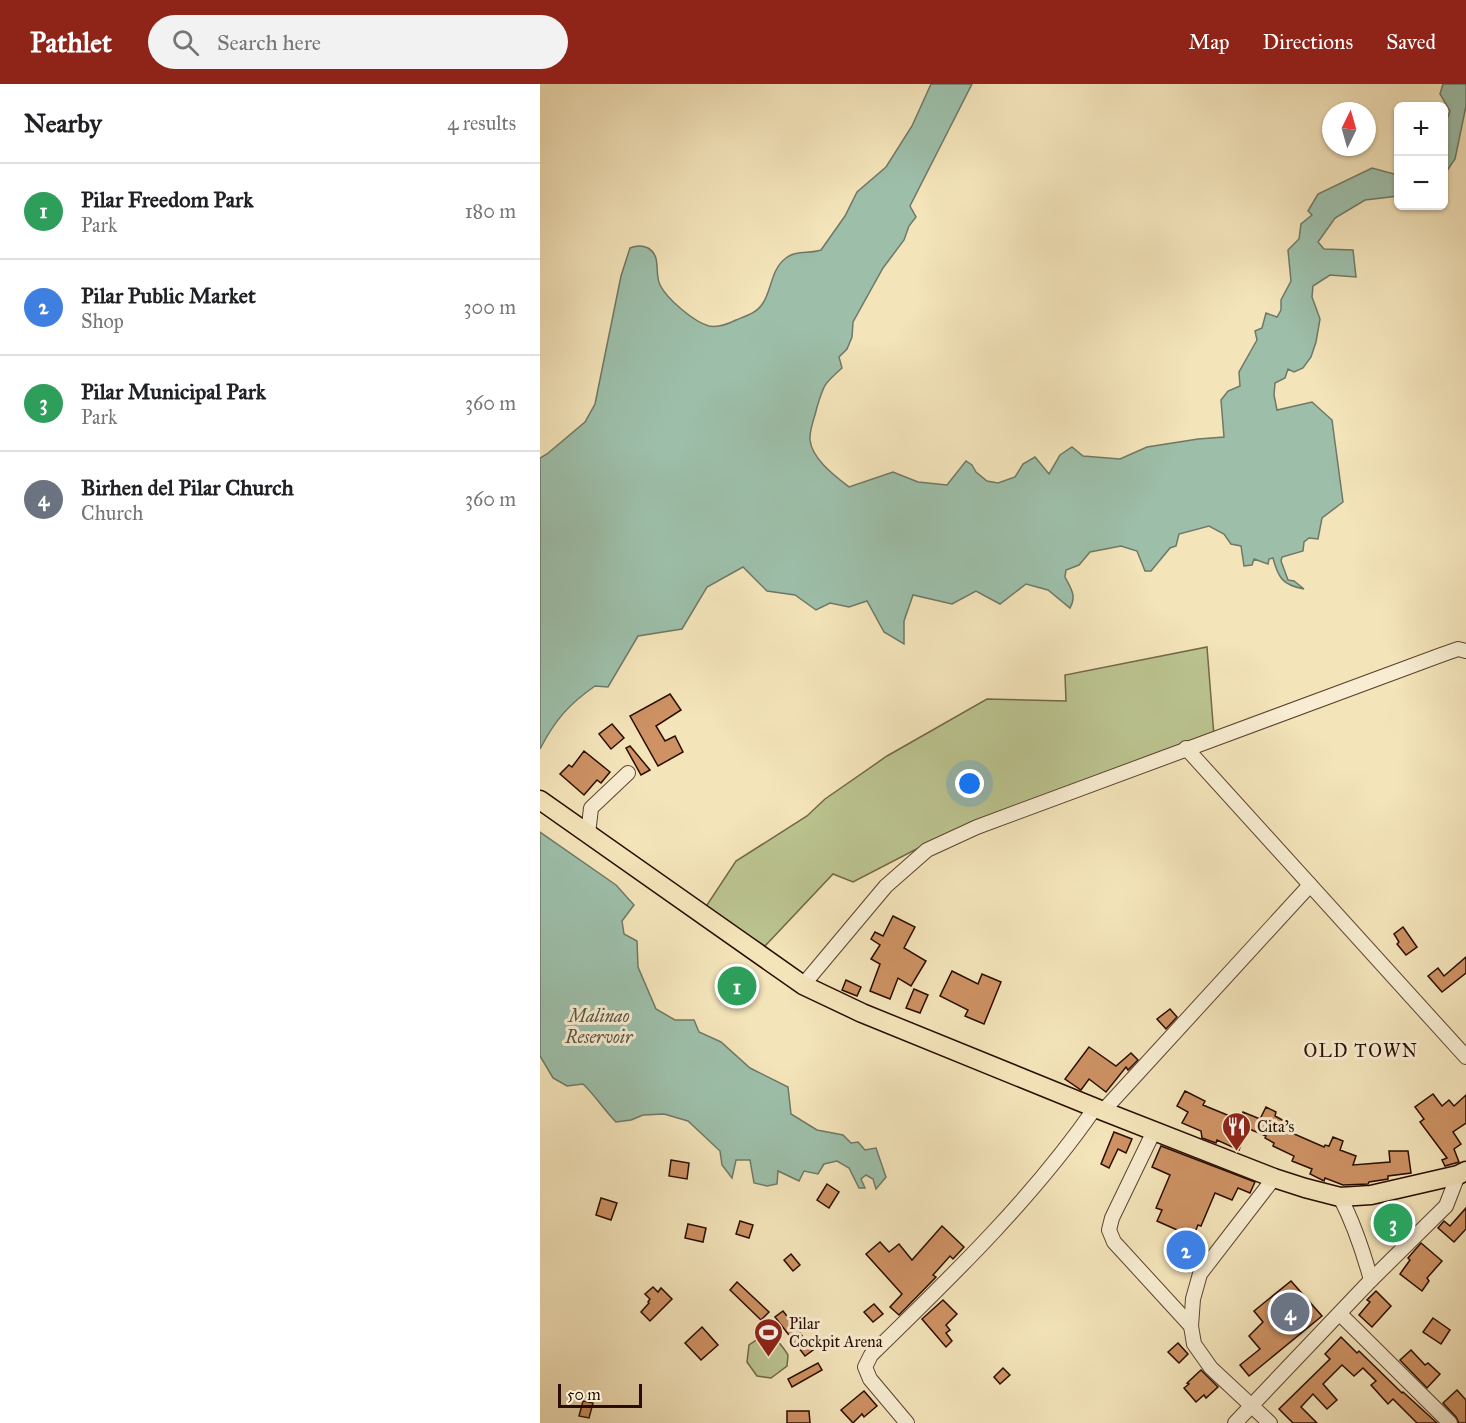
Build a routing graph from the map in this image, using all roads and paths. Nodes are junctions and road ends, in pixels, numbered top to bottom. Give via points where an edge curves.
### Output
1 (1466, 651) edge
2 (1186, 748) junction
3 (628, 773) dead end
4 (540, 800) edge
5 (588, 834) junction
6 (1310, 885) junction
7 (803, 985) junction
8 (1466, 1057) edge
9 (1099, 1110) junction
10 (1154, 1131) junction
11 (1462, 1173) edge
12 (1274, 1178) junction
13 (1340, 1197) junction
14 (1371, 1280) junction
15 (1340, 1314) junction
16 (1191, 1326) junction
17 (1252, 1406) junction
18 (907, 1423) edge
19 (1235, 1423) edge
20 (1270, 1423) edge
21 (1450, 1423) edge

1 - 2 street via 1458,649
2 - 6 street
2 - 7 street via 977,827 927,850 886,886
3 - 5 street via 591,808
4 - 5 main road
5 - 7 main road
6 - 8 street
6 - 9 street
7 - 9 main road
9 - 10 main road
9 - 18 street via 971,1257 871,1355 865,1367 870,1379
10 - 12 main road
10 - 16 street via 1109,1230 1114,1242
11 - 13 main road via 1371,1195
11 - 14 street via 1446,1206
12 - 13 main road
12 - 16 street via 1200,1274
13 - 14 street
14 - 15 street
15 - 17 street
15 - 21 street
16 - 17 street via 1194,1344 1211,1368
17 - 19 street
17 - 20 street

